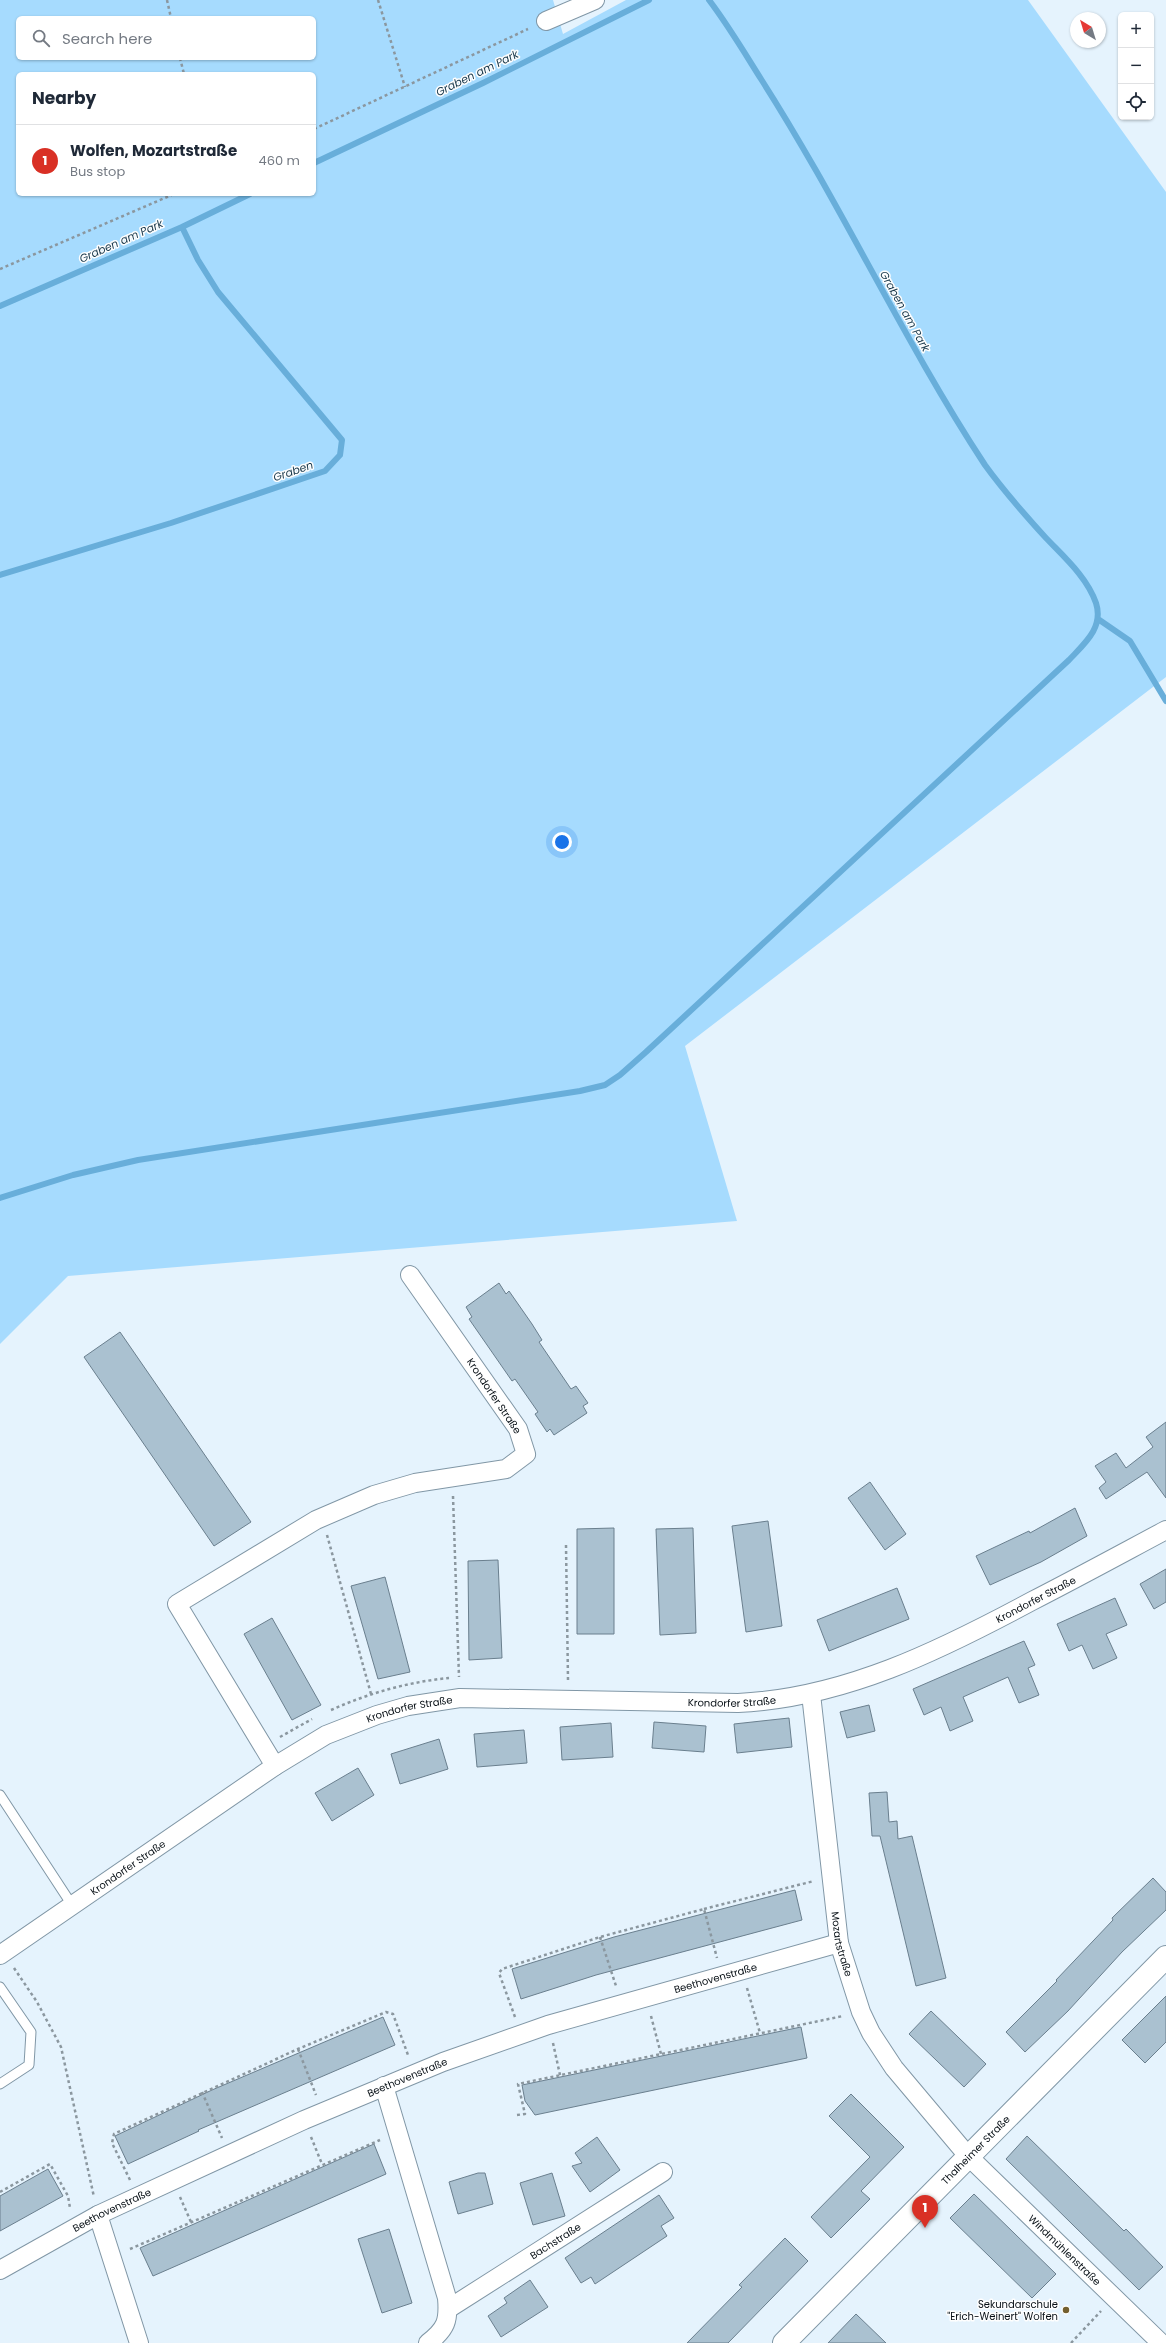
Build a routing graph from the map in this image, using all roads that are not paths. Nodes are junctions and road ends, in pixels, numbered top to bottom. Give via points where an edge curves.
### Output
1 (595, 0) edge
2 (546, 21) road end
3 (410, 1275) dead end
4 (1166, 1530) edge
5 (811, 1694) junction
6 (275, 1766) junction
7 (0, 1795) edge
8 (72, 1905) junction
9 (838, 1943) junction
10 (2, 1954) edge
11 (1166, 1957) edge
12 (0, 1987) edge
13 (0, 2084) edge
14 (384, 2086) junction
15 (968, 2156) junction
16 (663, 2172) dead end
17 (98, 2215) junction
18 (0, 2270) edge
19 (448, 2309) junction
20 (139, 2343) edge
21 (428, 2343) edge
22 (784, 2343) edge
23 (1161, 2343) edge

1 - 2 street
3 - 6 street, Krondorfer Straße via 518,1429 526,1454 506,1469 415,1483 374,1495 322,1518 177,1604
4 - 5 street, Krondorfer Straße via 982,1628 866,1679
5 - 6 street, Krondorfer Straße via 738,1703 460,1698 408,1706 377,1715 326,1736
5 - 9 street, Mozartstraße
6 - 8 street, Krondorfer Straße
7 - 8 lane
8 - 10 street, Krondorfer Straße
9 - 14 street, Beethovenstraße via 548,2025
9 - 15 street, Mozartstraße via 861,2012 871,2033 894,2068
11 - 15 street, Thalheimer Straße
12 - 13 lane via 31,2032 29,2065
14 - 17 street, Beethovenstraße
14 - 19 street via 447,2298
15 - 22 street, Thalheimer Straße
15 - 23 street, Windmühlenstraße
16 - 19 street, Bachstraße
17 - 18 street, Beethovenstraße
17 - 20 street
19 - 21 street via 442,2331

